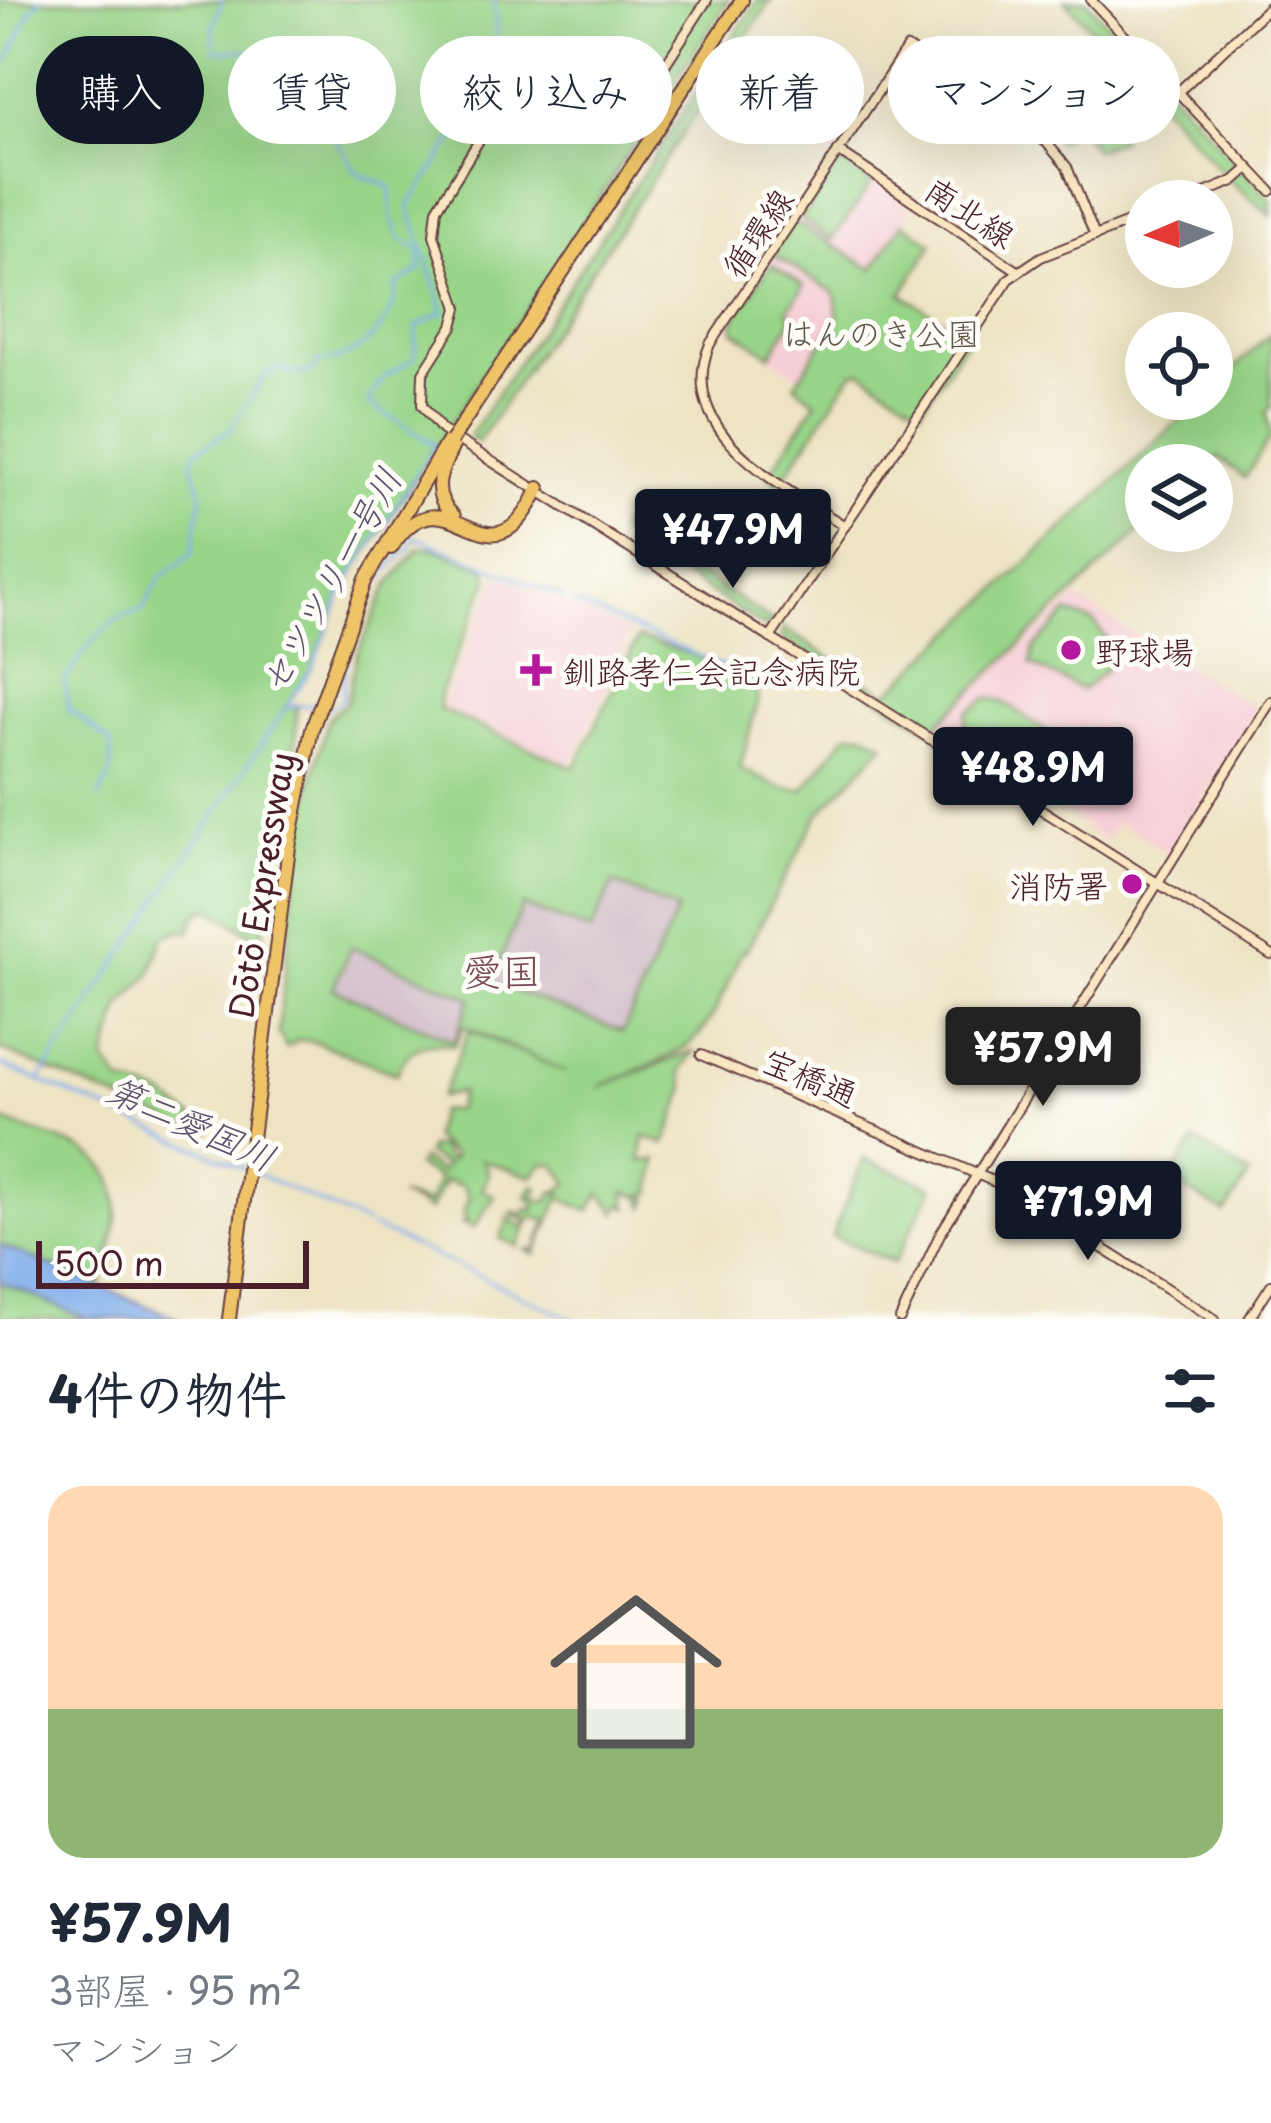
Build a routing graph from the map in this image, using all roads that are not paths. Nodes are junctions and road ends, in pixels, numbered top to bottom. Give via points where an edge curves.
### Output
1 (707, 0) edge
2 (740, 0) edge
3 (1091, 0) edge
4 (1271, 5) edge
5 (1125, 36) edge
6 (1180, 90) edge
7 (1180, 94) edge
8 (838, 152) junction
9 (1249, 168) junction
10 (1233, 181) edge
11 (1271, 191) edge
12 (1125, 224) edge
13 (1094, 236) junction
14 (1018, 271) junction
15 (455, 437) junction
16 (537, 490) junction
17 (844, 526) junction
18 (370, 581) junction
19 (771, 638) junction
20 (1271, 700) edge
21 (1158, 883) junction
22 (1271, 955) edge
23 (701, 1054) dead end
24 (251, 1158) junction
25 (977, 1174) junction
26 (1271, 1285) edge
27 (231, 1319) edge
28 (900, 1319) edge
29 (1216, 1319) edge
30 (1250, 1319) edge

1 - 16 street via 637,101 501,118 440,198 434,235 458,308 423,373 420,397 435,425
2 - 15 highway, Dōtō Expressway
2 - 15 highway, Dōtō Expressway
3 - 5 street
4 - 6 street
7 - 9 street
8 - 13 street, 循環線 via 907,48 1055,150
8 - 14 street, 南北線
8 - 17 street, 循環線 via 710,344 703,381 719,427 741,456
9 - 10 street
9 - 11 street
12 - 13 street
13 - 14 street
14 - 17 street
15 - 16 highway via 439,474 448,511 475,528 507,527
15 - 18 highway, Dōtō Expressway
15 - 24 highway, Dōtō Expressway via 367,580 312,729 289,847
16 - 18 highway via 515,525 496,535 437,513 412,520
16 - 19 street
17 - 19 street
18 - 24 highway, Dōtō Expressway via 306,769
19 - 21 street
20 - 21 street
21 - 22 street
21 - 25 street
23 - 25 street, 宝橋通
24 - 27 highway, Dōtō Expressway
25 - 28 street
25 - 29 street, 宝橋通
26 - 30 street

